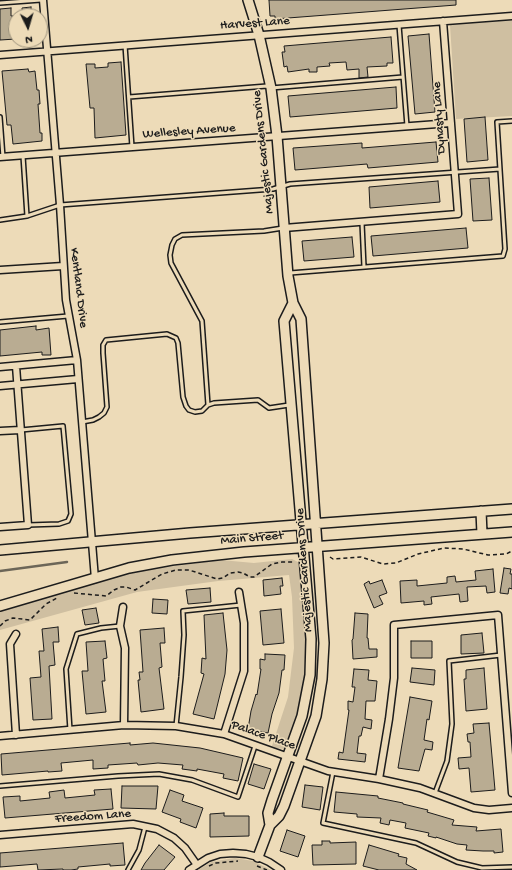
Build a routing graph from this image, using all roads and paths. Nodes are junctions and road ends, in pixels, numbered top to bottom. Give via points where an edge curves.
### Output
1 (42, 0) edge
2 (248, 0) edge
3 (0, 3) edge
4 (512, 16) edge
5 (443, 21) junction
6 (399, 24) junction
7 (259, 35) junction
8 (125, 45) junction
9 (47, 51) junction
10 (0, 55) edge
11 (403, 77) junction
12 (271, 88) junction
13 (129, 97) junction
14 (0, 117) edge
15 (512, 121) edge
16 (451, 123) junction
17 (407, 126) junction
18 (277, 136) junction
19 (132, 147) junction
20 (54, 153) junction
21 (23, 156) junction
22 (2, 157) edge
23 (500, 169) junction
24 (455, 171) junction
25 (281, 187) junction
26 (60, 205) junction
27 (27, 216) junction
28 (0, 220) edge
29 (362, 222) junction
30 (284, 228) junction
31 (63, 266) junction
32 (364, 267) junction
33 (0, 270) edge
34 (288, 273) junction
35 (293, 303) junction
36 (68, 316) junction
37 (0, 322) edge
38 (77, 360) junction
39 (16, 366) junction
40 (0, 367) edge
41 (78, 379) junction
42 (17, 385) junction
43 (0, 386) edge
44 (306, 403) junction
45 (208, 405) junction
46 (291, 405) junction
47 (82, 422) junction
48 (20, 430) junction
49 (0, 432) edge
50 (512, 509) edge
51 (480, 511) junction
52 (315, 524) junction
53 (28, 525) junction
54 (301, 525) junction
55 (0, 528) edge
56 (512, 532) edge
57 (482, 534) junction
58 (92, 542) junction
59 (317, 547) junction
60 (304, 548) junction
61 (0, 550) edge
62 (512, 551) edge
63 (330, 557) dead end
64 (294, 562) dead end
65 (95, 579) junction
66 (239, 592) dead end
67 (71, 593) dead end
68 (60, 596) dead end
69 (241, 605) junction
70 (0, 606) edge
71 (123, 607) dead end
72 (0, 626) edge
73 (120, 626) junction
74 (16, 634) dead end
75 (501, 655) junction
76 (124, 725) junction
77 (176, 726) junction
78 (70, 730) junction
79 (16, 734) junction
80 (224, 734) junction
81 (0, 736) edge
82 (256, 745) junction
83 (287, 756) junction
84 (300, 761) junction
85 (333, 772) junction
86 (379, 779) junction
87 (0, 786) edge
88 (435, 793) junction
89 (512, 793) edge
90 (512, 808) edge
91 (270, 825) junction
92 (145, 827) junction
93 (0, 835) edge
94 (258, 857) junction
95 (241, 861) dead end
96 (196, 865) junction
97 (207, 867) dead end
98 (512, 867) edge
99 (128, 870) edge
100 (189, 870) edge
101 (281, 870) edge

1 - 3 lane
1 - 9 street, Kentland Drive
2 - 7 street, Majestic Gardens Drive
4 - 5 street, Harvest Lane
5 - 6 street, Harvest Lane
5 - 16 street, Dynasty Lane
6 - 7 street, Harvest Lane
6 - 11 lane
7 - 8 street, Harvest Lane
7 - 12 street, Majestic Gardens Drive
8 - 9 street, Harvest Lane
8 - 13 lane
9 - 10 street, Harvest Lane
9 - 20 street, Kentland Drive
11 - 12 lane
11 - 17 lane
12 - 13 lane via 267,86
12 - 18 street, Majestic Gardens Drive
13 - 19 lane
14 - 22 lane
15 - 23 lane via 497,122
16 - 17 street, Wellesley Avenue
16 - 24 street, Dynasty Lane
17 - 18 street, Wellesley Avenue
18 - 19 street, Wellesley Avenue
18 - 25 street, Majestic Gardens Drive
19 - 20 street, Wellesley Avenue
20 - 21 street, Wellesley Avenue
20 - 26 street, Kentland Drive
21 - 22 street, Wellesley Avenue
21 - 27 lane
23 - 24 lane
23 - 32 lane via 505,248 503,256
24 - 25 lane via 290,184
24 - 29 street, Dynasty Lane via 458,214
25 - 26 lane
25 - 30 street, Majestic Gardens Drive
26 - 27 lane
26 - 31 street, Kentland Drive
27 - 28 lane
29 - 30 street
29 - 32 lane
30 - 34 street, Majestic Gardens Drive
30 - 45 lane via 182,235 175,239 172,245 171,263 202,321
31 - 33 street
31 - 36 street, Kentland Drive
32 - 34 lane
34 - 35 street, Majestic Gardens Drive
35 - 44 street, Majestic Gardens Drive via 301,319
35 - 46 street, Majestic Gardens Drive via 284,321
36 - 37 lane
36 - 38 street, Kentland Drive
38 - 39 street
38 - 41 street, Kentland Drive
39 - 40 street
39 - 42 street
41 - 42 street
41 - 47 street, Kentland Drive
42 - 43 street
42 - 48 street
44 - 46 street
44 - 52 street, Majestic Gardens Drive
45 - 46 lane via 258,400 269,408
45 - 47 lane via 195,412 186,406 176,338 166,334 106,340 103,353 107,407 100,418
46 - 54 street, Majestic Gardens Drive
47 - 58 street, Kentland Drive
48 - 49 street
48 - 53 street
48 - 53 lane via 63,426 71,514 68,521 59,524
50 - 51 street, Main Street
51 - 52 street, Main Street
51 - 57 street
52 - 54 street, Main Street
52 - 59 street, Majestic Gardens Drive
53 - 55 street
54 - 58 street, Main Street
54 - 60 street, Majestic Gardens Drive
56 - 57 street, Main Street
57 - 59 street, Main Street
58 - 61 street, Main Street
58 - 65 street, Kentland Drive
59 - 60 street, Main Street
59 - 84 street, Majestic Gardens Drive via 324,661 316,716
60 - 65 street, Main Street via 172,560 129,568
60 - 83 street, Majestic Gardens Drive via 312,639 310,675 302,716
62 - 63 path via 488,555 444,548 418,554 396,563 383,564 361,557
64 - 67 path via 272,564 250,578 238,572 217,579 189,570 176,570 162,574 135,590 121,588 106,596
65 - 70 street, Main Street
66 - 69 street
68 - 72 path via 46,604 30,620 13,618
69 - 77 lane via 182,610 184,635
69 - 80 street via 245,647 244,671
71 - 73 street
73 - 76 street via 124,648
73 - 78 lane via 77,634 66,669
74 - 79 street via 10,644
75 - 86 street via 498,615 394,625 394,678
75 - 88 lane via 449,661 452,724 447,761
75 - 89 street
76 - 77 street, Palace Place
76 - 78 street, Palace Place
77 - 80 street, Palace Place
78 - 79 street, Palace Place
79 - 81 street, Palace Place
80 - 82 street, Palace Place
82 - 83 street, Palace Place
82 - 87 lane via 238,797 192,780 159,774
83 - 84 street, Palace Place
83 - 91 street, Majestic Gardens Drive via 268,813
84 - 85 street, Palace Place
84 - 91 street, Majestic Gardens Drive via 284,806
85 - 86 street, Palace Place
85 - 98 lane via 322,824 416,843 457,862 482,868
86 - 88 street, Palace Place
88 - 90 street, Palace Place via 474,808
91 - 94 street, Majestic Gardens Drive
92 - 93 street, Freedom Lane via 133,824
92 - 96 street, Freedom Lane via 157,829 174,838 185,848
92 - 99 lane via 139,850
94 - 96 street via 246,854 220,854
94 - 101 street
95 - 97 path via 216,863
96 - 100 street

